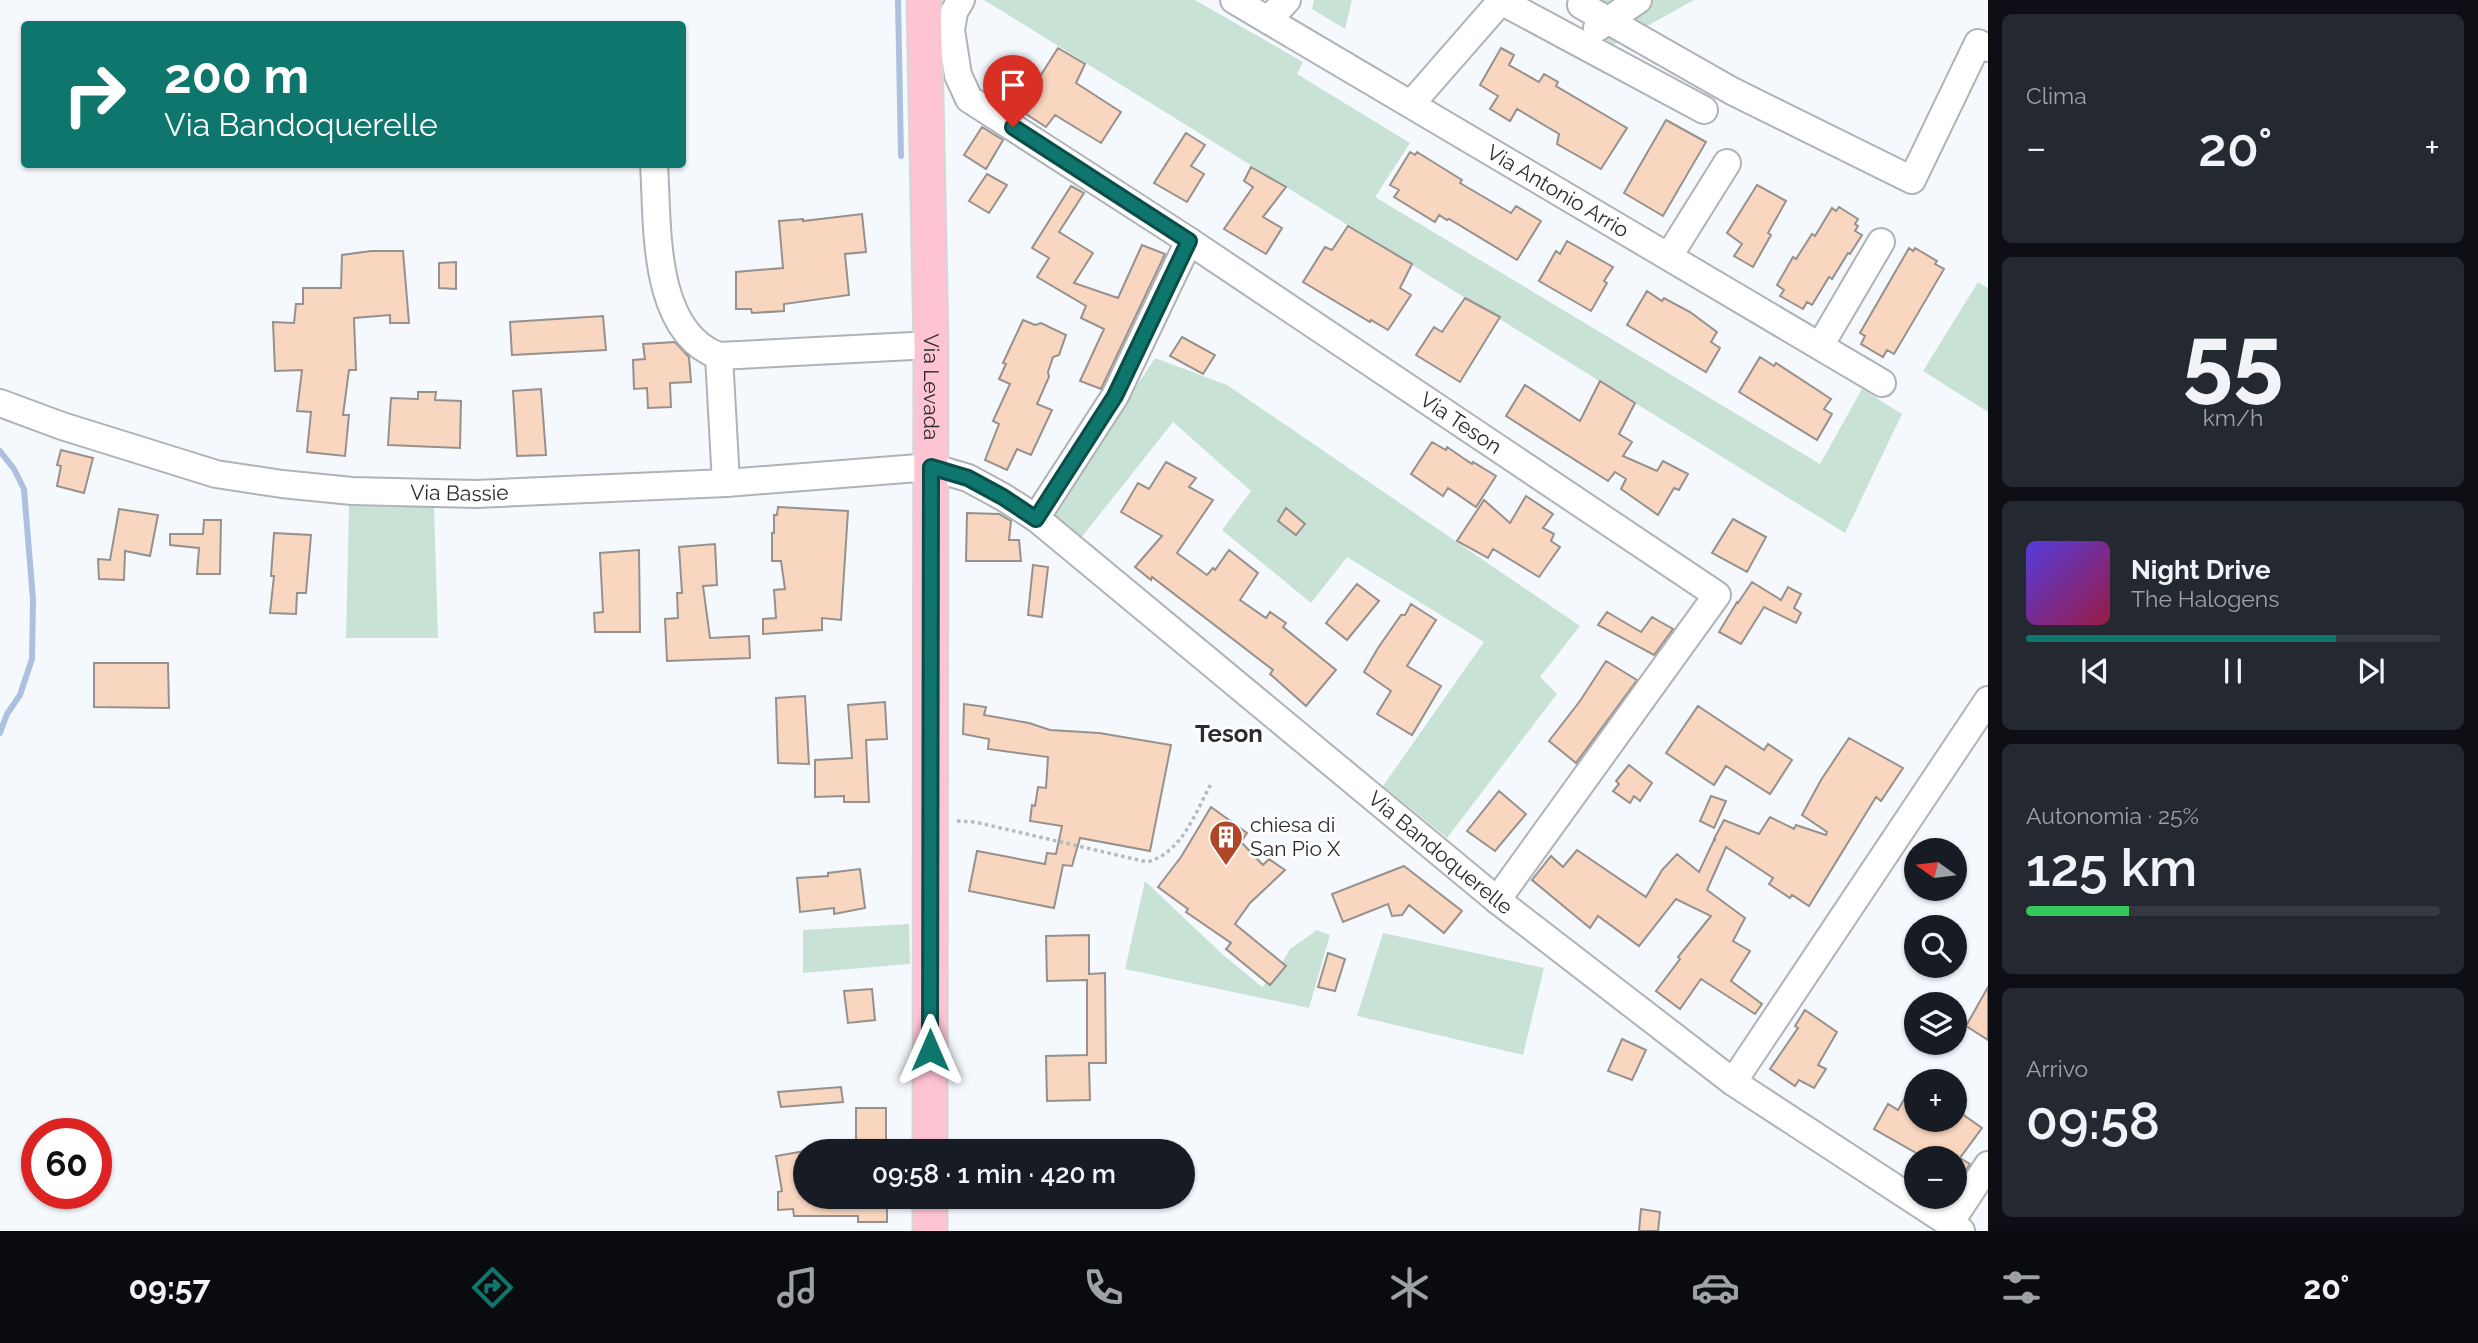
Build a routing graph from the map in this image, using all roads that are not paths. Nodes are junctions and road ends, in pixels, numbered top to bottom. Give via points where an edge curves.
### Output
1 (961, 0) edge
2 (1234, 0) edge
3 (1287, 0) edge
4 (1582, 0) edge
5 (1637, 0) edge
6 (933, 19) edge
7 (1268, 20) junction
8 (1608, 20) junction
9 (1578, 41) junction
10 (1988, 48) edge
11 (1411, 104) junction
12 (1704, 110) dead end
13 (1727, 163) dead end
14 (654, 168) edge
15 (1189, 241) junction
16 (1881, 242) dead end
17 (1669, 256) junction
18 (931, 345) junction
19 (1820, 346) junction
20 (719, 356) junction
21 (1882, 383) dead end
22 (0, 403) edge
23 (931, 467) junction
24 (726, 483) junction
25 (1036, 519) junction
26 (1988, 700) edge
27 (1497, 900) junction
28 (1733, 1082) junction
29 (930, 1139) edge
30 (1988, 1165) edge
31 (930, 1209) edge
32 (1956, 1227) edge
33 (930, 1231) edge

1 - 6 street via 954,12
2 - 7 street, Via Antonio Arrio
3 - 7 street
4 - 8 street via 1581,5
5 - 8 street
6 - 15 street, Via Teson via 969,99
6 - 18 main road, Via Levada
7 - 11 street, Via Antonio Arrio
8 - 9 street
8 - 10 street via 1732,91 1912,180 1978,43
9 - 11 street via 1501,1
9 - 12 street
11 - 17 street, Via Antonio Arrio
13 - 17 street
14 - 20 street via 661,276 681,328
15 - 25 street via 1115,396
15 - 27 street, Via Teson via 1717,594
16 - 19 street
17 - 19 street, Via Antonio Arrio
18 - 20 street
18 - 23 main road, Via Levada
19 - 21 street, Via Antonio Arrio
20 - 24 street
22 - 24 street, Via Bassie via 216,474 296,486 476,494
23 - 24 street, Via Bassie
23 - 25 street, Via Bandoquerelle via 968,478
23 - 29 main road, Via Levada
25 - 27 street, Via Bandoquerelle
26 - 28 street
27 - 28 street, Via Bandoquerelle
28 - 32 street, Via Bandoquerelle
30 - 32 street
31 - 33 main road

